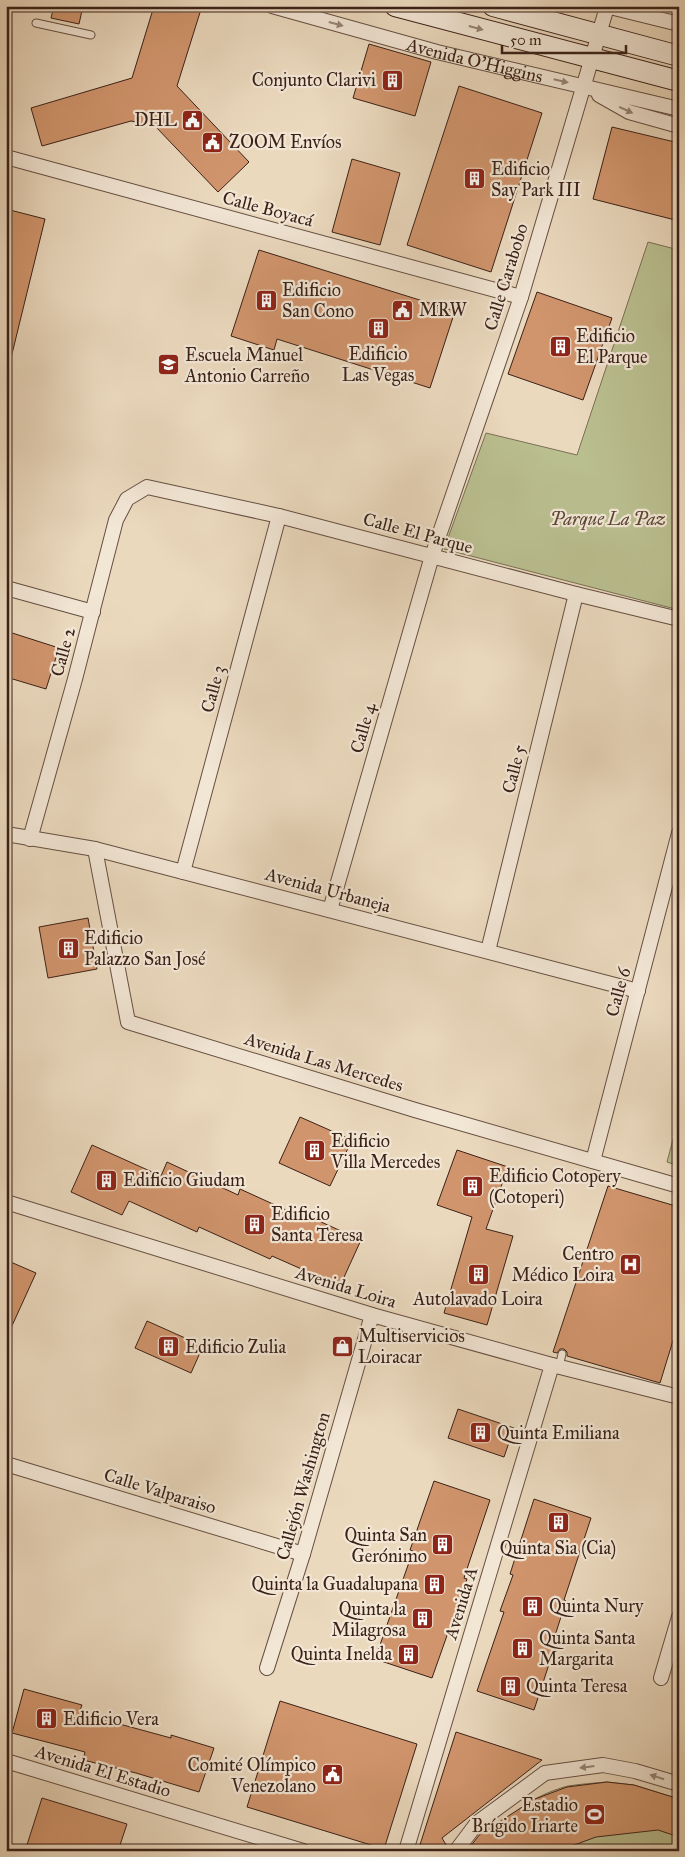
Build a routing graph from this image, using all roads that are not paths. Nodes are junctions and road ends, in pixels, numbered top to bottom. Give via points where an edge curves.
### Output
1 (272, 6) edge
2 (395, 6) edge
3 (494, 6) edge
4 (606, 6) edge
5 (36, 23) dead end
6 (679, 24) edge
7 (91, 35) dead end
8 (598, 35) junction
9 (679, 56) edge
10 (592, 59) junction
11 (679, 81) edge
12 (583, 87) junction
13 (679, 110) edge
14 (679, 126) edge
15 (6, 157) edge
16 (521, 297) junction
17 (147, 487) joint
18 (279, 516) junction
19 (432, 556) junction
20 (6, 588) edge
21 (576, 594) junction
22 (93, 612) junction
23 (679, 619) edge
24 (679, 833) edge
25 (6, 834) edge
26 (30, 839) junction
27 (95, 849) junction
28 (183, 872) junction
29 (330, 910) junction
30 (488, 951) junction
31 (638, 990) junction
32 (593, 1160) junction
33 (679, 1186) edge
34 (6, 1202) edge
35 (372, 1315) junction
36 (557, 1362) junction
37 (679, 1397) edge
38 (6, 1464) edge
39 (303, 1554) junction
40 (679, 1617) edge
41 (268, 1668) dead end
42 (661, 1678) dead end
43 (6, 1761) edge
44 (679, 1784) edge
45 (303, 1851) edge
46 (406, 1851) edge
47 (456, 1851) edge

1 -> 12 street, Avenida O'Higgins via 437,52
2 -> 10 main road, Avenida O'Higgins
3 - 8 main road
4 - 6 street
4 - 8 street, Calle Carabobo
5 - 7 lane
8 - 9 main road
8 - 10 street, Calle Carabobo
10 - 11 main road, Avenida O'Higgins
10 - 12 street, Calle Carabobo
12 - 13 street, Avenida O'Higgins
12 -> 14 street via 629,112
12 - 16 street, Calle Carabobo
15 - 16 street, Calle Boyacá
16 - 19 street, Calle Carabobo
17 - 18 street, Calle El Parque
17 - 22 street, Calle 2 via 127,499 116,520
18 - 19 street, Calle El Parque
18 - 28 street, Calle 3
19 - 21 street, Calle El Parque
19 - 29 street, Calle 4
20 - 22 street
21 - 23 street, Calle El Parque
21 - 30 street, Calle 5
22 - 26 street, Calle 2
24 - 31 street, Calle 6
25 - 26 street, Avenida Urbaneja
26 - 27 street, Avenida Urbaneja
27 - 28 street, Avenida Urbaneja
27 - 32 street, Avenida Las Mercedes via 128,1022 415,1110
28 - 29 street, Avenida Urbaneja
29 - 30 street, Avenida Urbaneja
30 - 31 street, Avenida Urbaneja
31 - 32 street, Calle 6
32 - 33 street, Avenida Las Mercedes
34 - 35 street, Avenida Loira
35 - 36 street, Avenida Loira
35 - 39 street, Callejón Washington
36 - 37 street, Avenida Loira via 648,1385
36 - 46 street, Avenida A
38 - 39 street, Calle Valparaiso
39 - 41 street, Callejón Washington
40 - 42 street
43 - 45 street, Avenida El Estadio
44 -> 47 street via 603,1765 545,1773 477,1823

